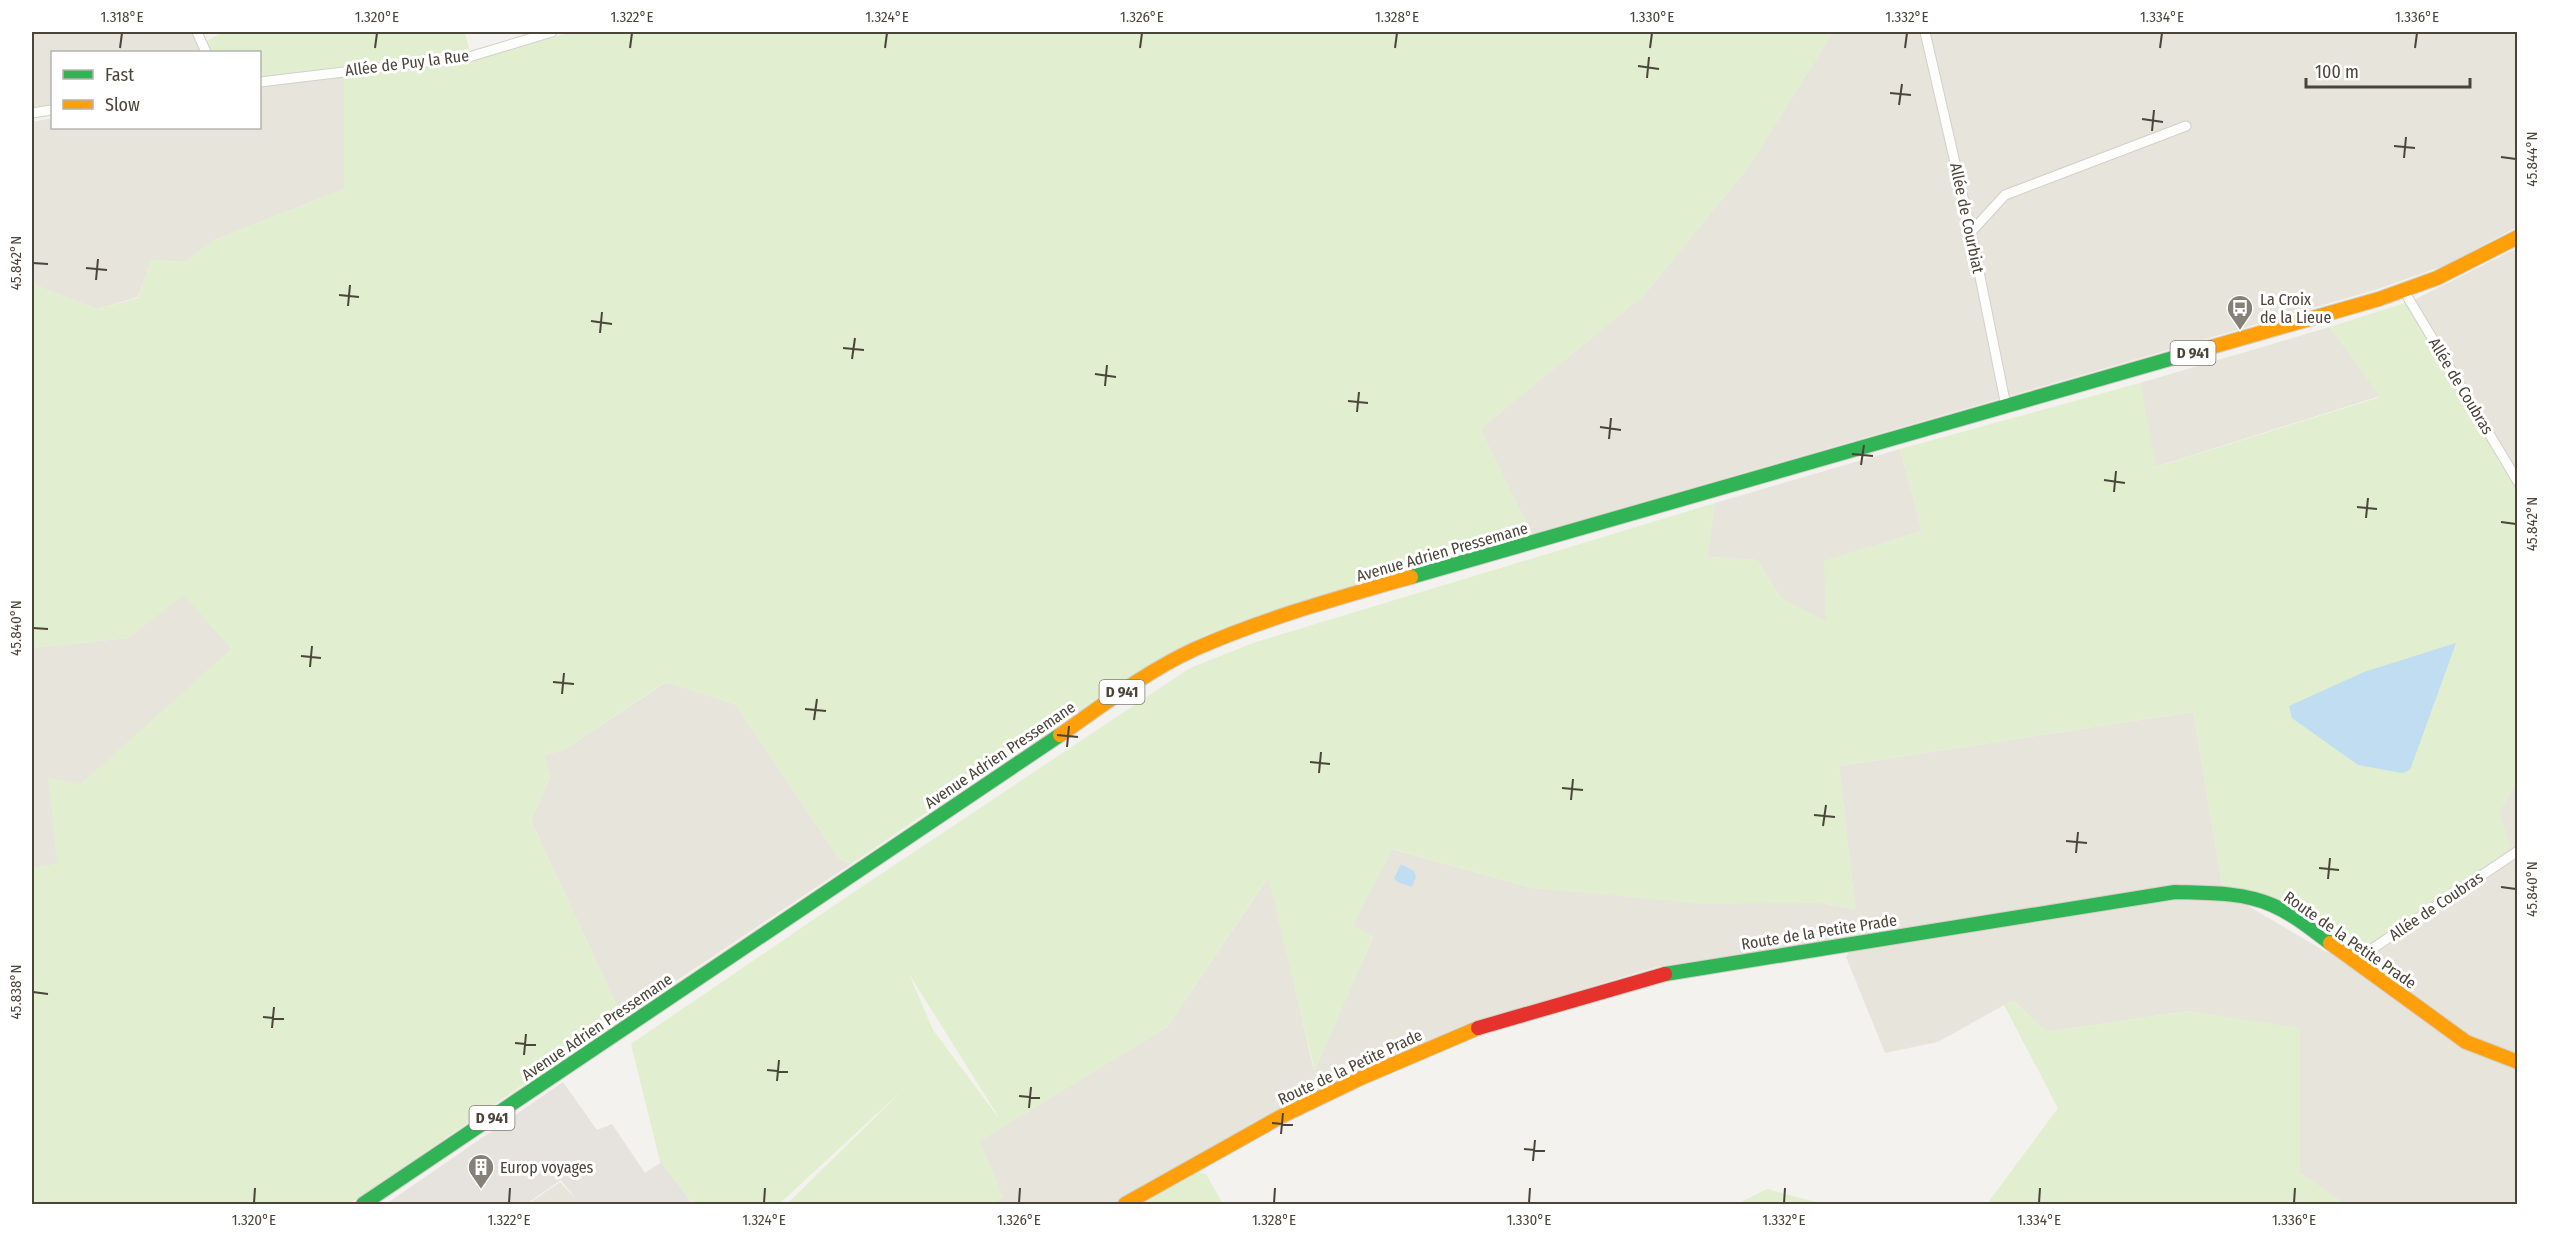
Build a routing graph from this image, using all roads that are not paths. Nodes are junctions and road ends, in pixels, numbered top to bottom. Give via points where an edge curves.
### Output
1 (197, 32) edge
2 (552, 32) edge
3 (1925, 32) edge
4 (206, 51) edge
5 (261, 82) edge
6 (51, 110) edge
7 (32, 113) edge
8 (2186, 126) dead end
9 (1971, 232) junction
10 (2517, 237) edge
11 (2404, 291) junction
12 (2006, 406) junction
13 (2517, 482) edge
14 (2517, 851) edge
15 (2354, 961) junction
16 (2517, 1062) edge
17 (363, 1204) edge
18 (1125, 1204) edge

1 - 4 street
2 - 5 street, Allée de Puy la Rue via 469,57
3 - 9 street, Allée de Courbiat
6 - 7 street
8 - 9 street via 2005,195
9 - 12 street, Allée de Courbiat
10 - 11 main road, D 941
11 - 12 main road, D 941
11 - 13 street, Allée de Coubras
12 - 17 main road, Avenue Adrien Pressemane / D 941 via 1287,614 1193,650 1135,683
14 - 15 street, Allée de Coubras
15 - 16 main road, Route de la Petite Prade via 2466,1042
15 - 18 main road, Route de la Petite Prade via 2270,903 2225,894 2175,892 1658,975 1470,1030 1282,1116

